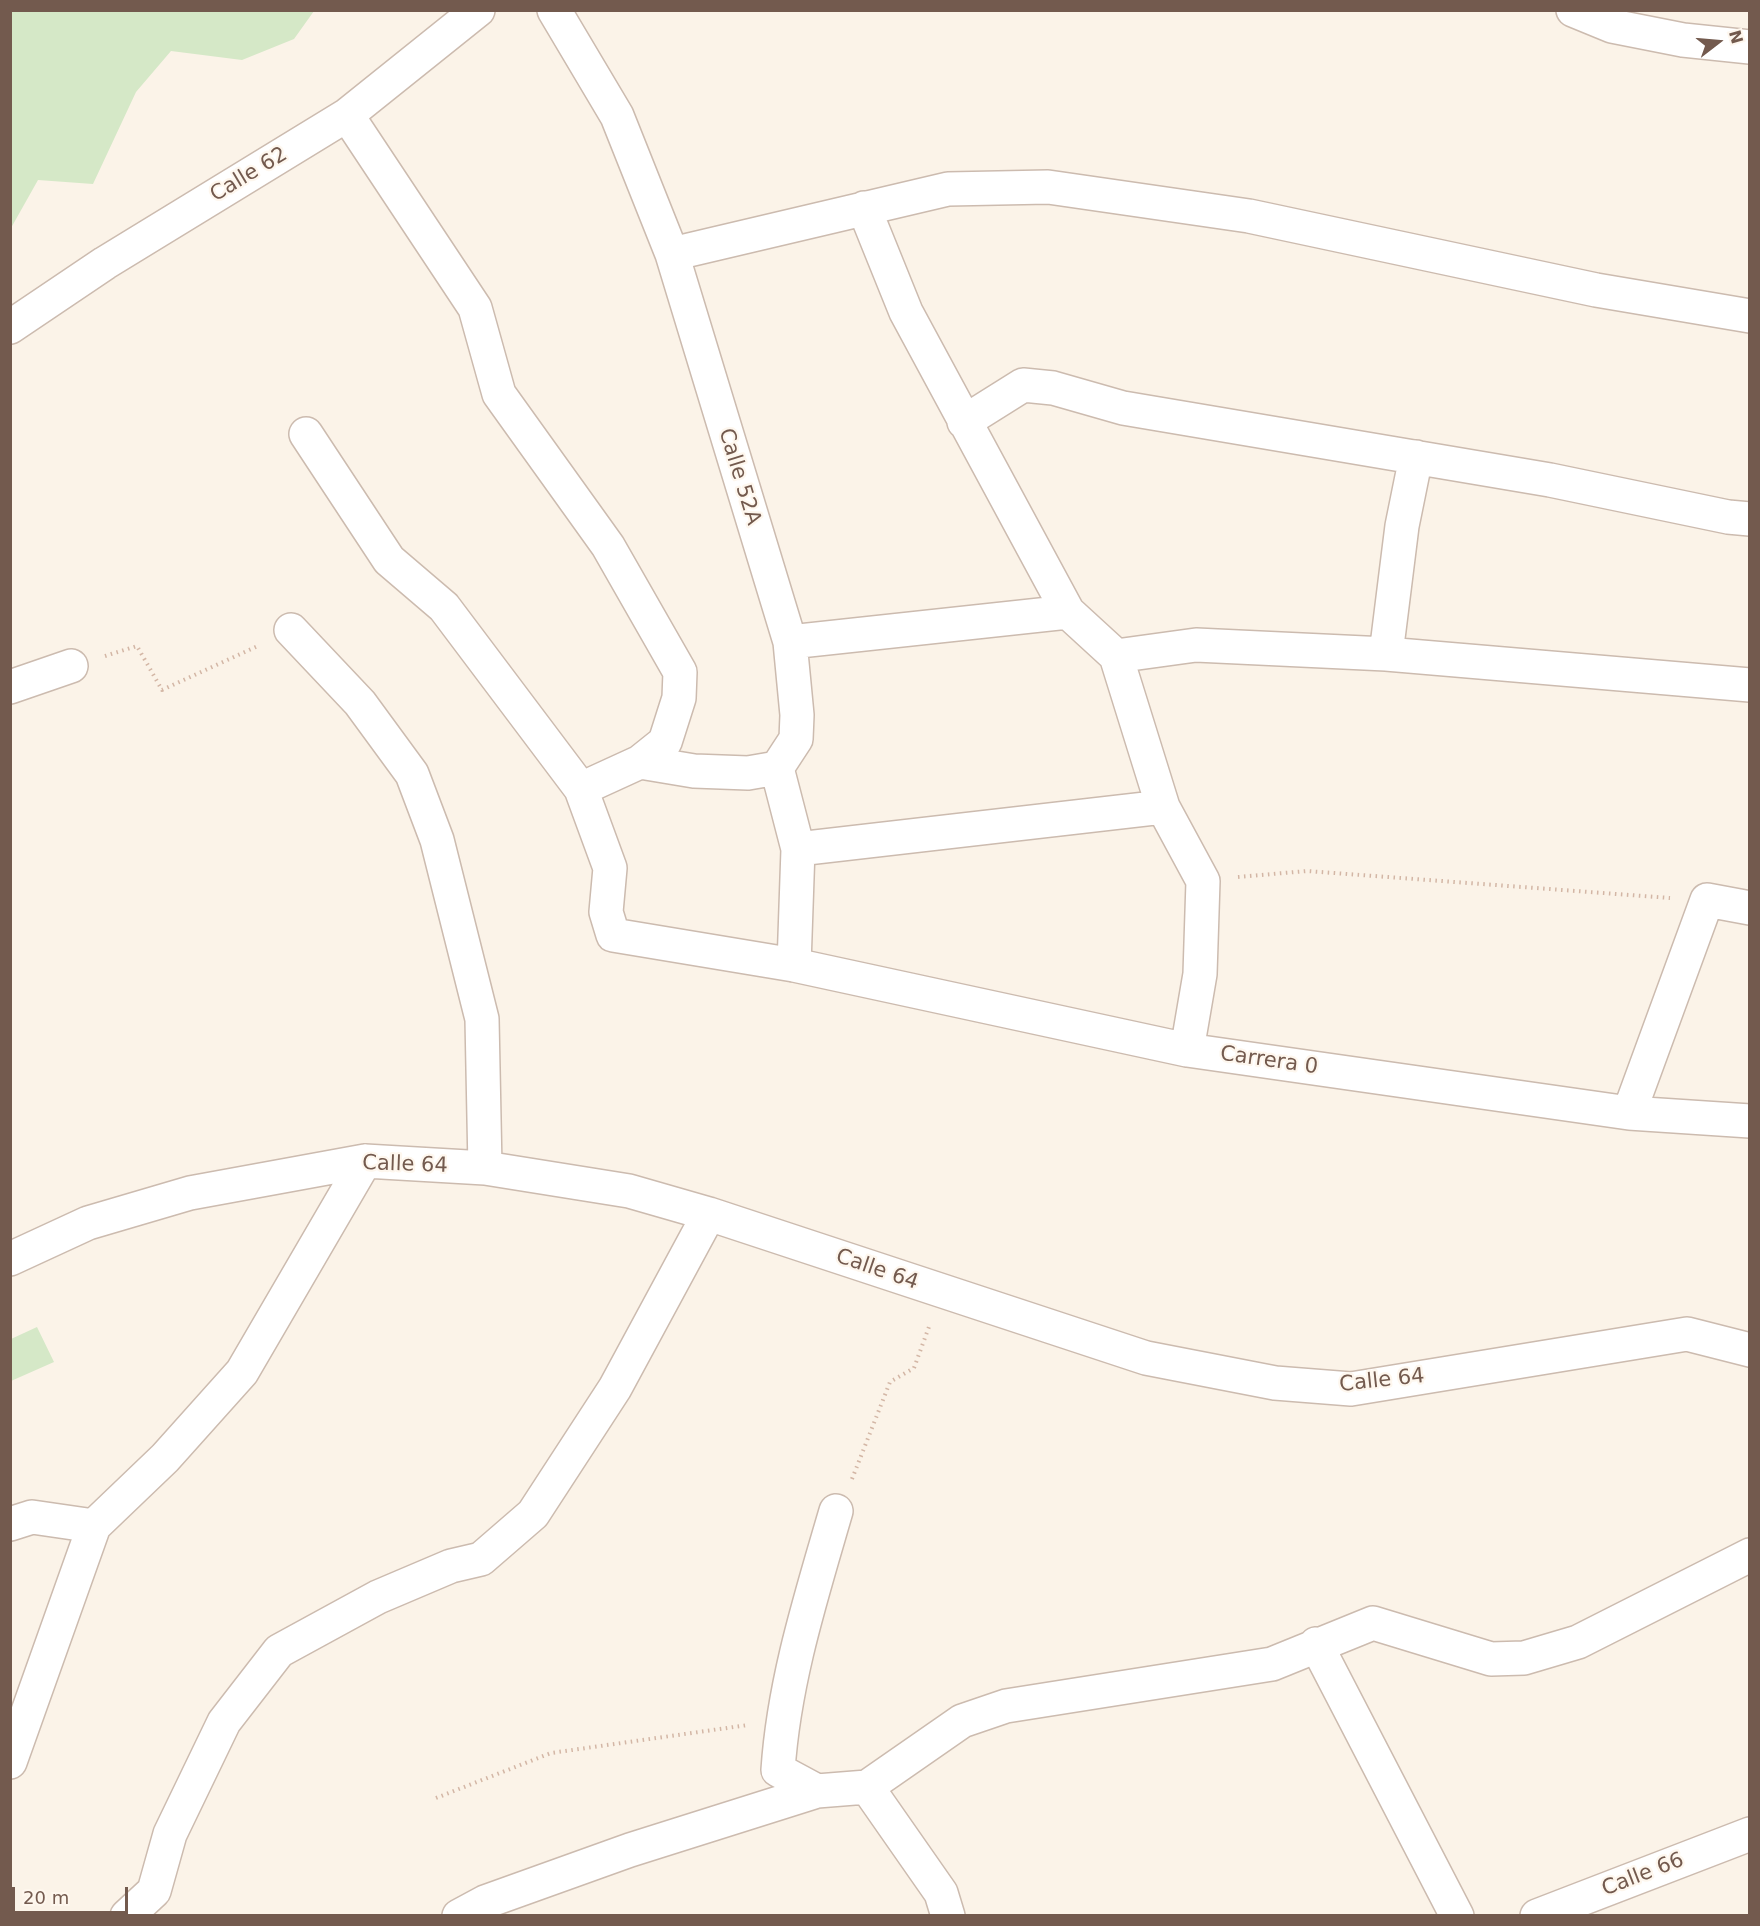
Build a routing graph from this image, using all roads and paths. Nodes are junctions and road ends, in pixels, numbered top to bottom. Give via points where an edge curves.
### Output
1 (478, 10) edge
2 (554, 10) edge
3 (1573, 10) edge
4 (1749, 47) edge
5 (347, 115) junction
6 (864, 208) junction
7 (672, 254) junction
8 (1749, 316) edge
9 (10, 327) edge
10 (964, 422) junction
11 (306, 434) dead end
12 (1416, 457) junction
13 (1749, 519) edge
14 (1068, 612) junction
15 (291, 630) joint
16 (790, 642) junction
17 (1386, 654) junction
18 (1116, 656) junction
19 (71, 666) joint
20 (1749, 685) edge
21 (10, 687) edge
22 (640, 762) junction
23 (777, 768) junction
24 (581, 789) junction
25 (1163, 807) junction
26 (798, 849) junction
27 (1203, 881) junction
28 (1707, 900) junction
29 (1749, 908) edge
30 (794, 965) junction
31 (1187, 1050) junction
32 (1629, 1113) junction
33 (1749, 1121) edge
34 (365, 1161) junction
35 (485, 1168) junction
36 (709, 1214) junction
37 (10, 1259) edge
38 (941, 1292) junction
39 (1749, 1350) edge
40 (836, 1511) joint
41 (10, 1524) edge
42 (93, 1526) junction
43 (1749, 1555) edge
44 (1316, 1644) junction
45 (781, 1721) junction
46 (10, 1762) edge
47 (867, 1787) junction
48 (817, 1791) junction
49 (436, 1798) dead end
50 (1749, 1834) edge
51 (1540, 1915) edge
52 (127, 1916) edge
53 (459, 1916) edge
54 (948, 1916) edge
55 (1457, 1916) edge

1 - 5 street, Calle 62
2 - 7 street, Calle 52A via 617,117
3 - 4 street via 1612,26 1683,40
5 - 9 street, Calle 62 via 105,263
5 - 22 street via 475,308 499,394 608,546 680,672 679,698 665,742
6 - 7 street
6 - 8 street via 948,189 1048,187 1249,216 1596,290
6 - 10 street via 906,312
7 - 16 street, Calle 52A
10 - 12 street via 1023,385 1053,388 1123,408
10 - 14 street
11 - 24 street via 389,560 444,607
12 - 13 street
12 - 17 street via 1402,526
14 - 16 street
14 - 18 street
15 - 19 path via 162,690 137,645
15 - 35 street via 360,703 412,774 437,840 482,1019
16 - 23 street, Calle 52A via 796,739
17 - 18 street via 1196,645
17 - 20 street
18 - 25 street
19 - 21 street
22 - 23 street via 748,773
22 - 24 street
23 - 26 street
24 - 30 street, Carrera 0 via 610,868 606,912 613,935
25 - 26 street
25 - 27 street
26 - 30 street
27 - 28 path via 1307,871
27 - 31 street via 1200,974
28 - 29 street
28 - 32 street
30 - 31 street, Carrera 0
31 - 32 street, Carrera 0
32 - 33 street, Carrera 0
34 - 35 street, Calle 64
34 - 37 street, Calle 64 via 190,1193 88,1223
34 - 42 street via 242,1372 165,1458
35 - 36 street, Calle 64 via 628,1191
36 - 38 street, Calle 64
36 - 52 street via 615,1388 533,1515 481,1559 451,1566 378,1597 279,1651 224,1722 170,1834 154,1891
38 - 39 street, Calle 64 via 1146,1358 1275,1383 1351,1389 1687,1334
38 - 40 path via 914,1368 890,1383
40 - 45 street via 802,1627
41 - 42 street via 32,1517
42 - 46 street
43 - 44 street via 1578,1642 1524,1658 1491,1659 1373,1623
44 - 47 street via 1272,1664 1006,1706 962,1721
44 - 55 street
45 - 48 street via 778,1770
45 - 49 path via 551,1753
47 - 48 street
47 - 54 street via 941,1893
48 - 53 street via 630,1850 485,1902
50 - 51 street, Calle 66

